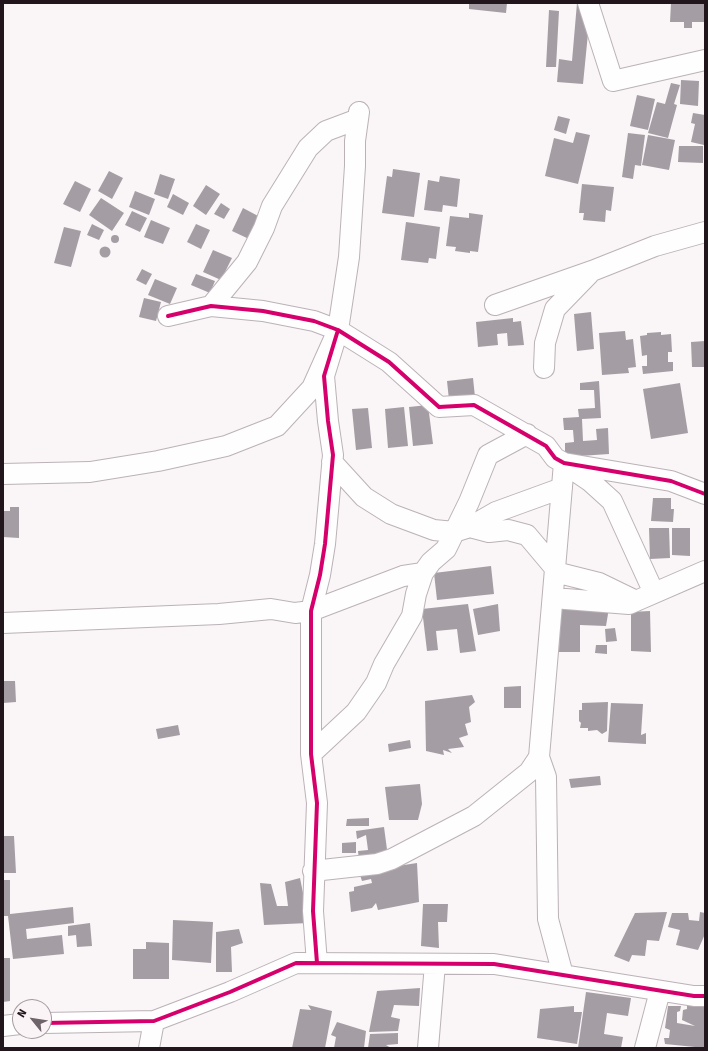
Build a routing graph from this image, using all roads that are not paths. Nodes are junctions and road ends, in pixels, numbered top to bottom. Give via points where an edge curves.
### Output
1 (588, 3) edge
2 (705, 60) edge
3 (705, 232) edge
4 (592, 271) junction
5 (495, 305) dead end
6 (211, 306) junction
7 (168, 316) dead end
8 (338, 330) junction
9 (544, 368) dead end
10 (527, 434) junction
11 (332, 462) junction
12 (564, 464) junction
13 (3, 474) edge
14 (562, 488) junction
15 (702, 493) edge
16 (462, 530) junction
17 (556, 567) junction
18 (705, 571) edge
19 (423, 573) junction
20 (645, 597) junction
21 (553, 598) junction
22 (311, 611) junction
23 (3, 623) edge
24 (311, 754) junction
25 (539, 757) junction
26 (313, 871) junction
27 (317, 963) junction
28 (435, 964) junction
29 (563, 975) junction
30 (660, 991) junction
31 (705, 996) edge
32 (154, 1021) junction
33 (52, 1023) edge
34 (149, 1048) edge
35 (428, 1048) edge
36 (645, 1048) edge

1 - 2 street via 613,81
3 - 4 street via 656,246
4 - 5 street
4 - 9 street via 555,309 545,343
6 - 7 street
6 - 8 street via 263,311 314,321
6 - 8 street via 247,262 272,206 308,148 326,131 359,115 355,141 349,257
8 - 10 street via 389,362 439,407 474,405
8 - 11 street via 324,376
8 - 13 street via 312,388 277,426 226,446 158,461 90,472
10 - 12 street via 546,446 555,458
10 - 16 street via 488,455 469,502
11 - 16 street via 364,497 391,514 434,530
11 - 22 street via 325,544
12 - 14 street
12 - 15 street via 671,481
12 - 20 street via 591,482 612,501
14 - 16 street via 496,512
14 - 17 street
16 - 17 street via 508,530 527,535
16 - 19 street
17 - 20 street via 560,573
17 - 21 street
18 - 20 street
19 - 22 street via 403,576
19 - 24 street via 412,616 376,682 356,712
20 - 21 street via 629,604
21 - 25 street
22 - 23 street via 295,613 271,609 219,614
22 - 24 street
24 - 26 street via 317,803
25 - 26 street via 529,772 474,816 392,860
25 - 29 street via 546,777 548,919
26 - 27 street
27 - 28 street
27 - 32 street via 296,963
28 - 29 street via 494,964
28 - 35 street
29 - 30 street
30 - 31 street
30 - 36 street
32 - 33 street
32 - 34 street

